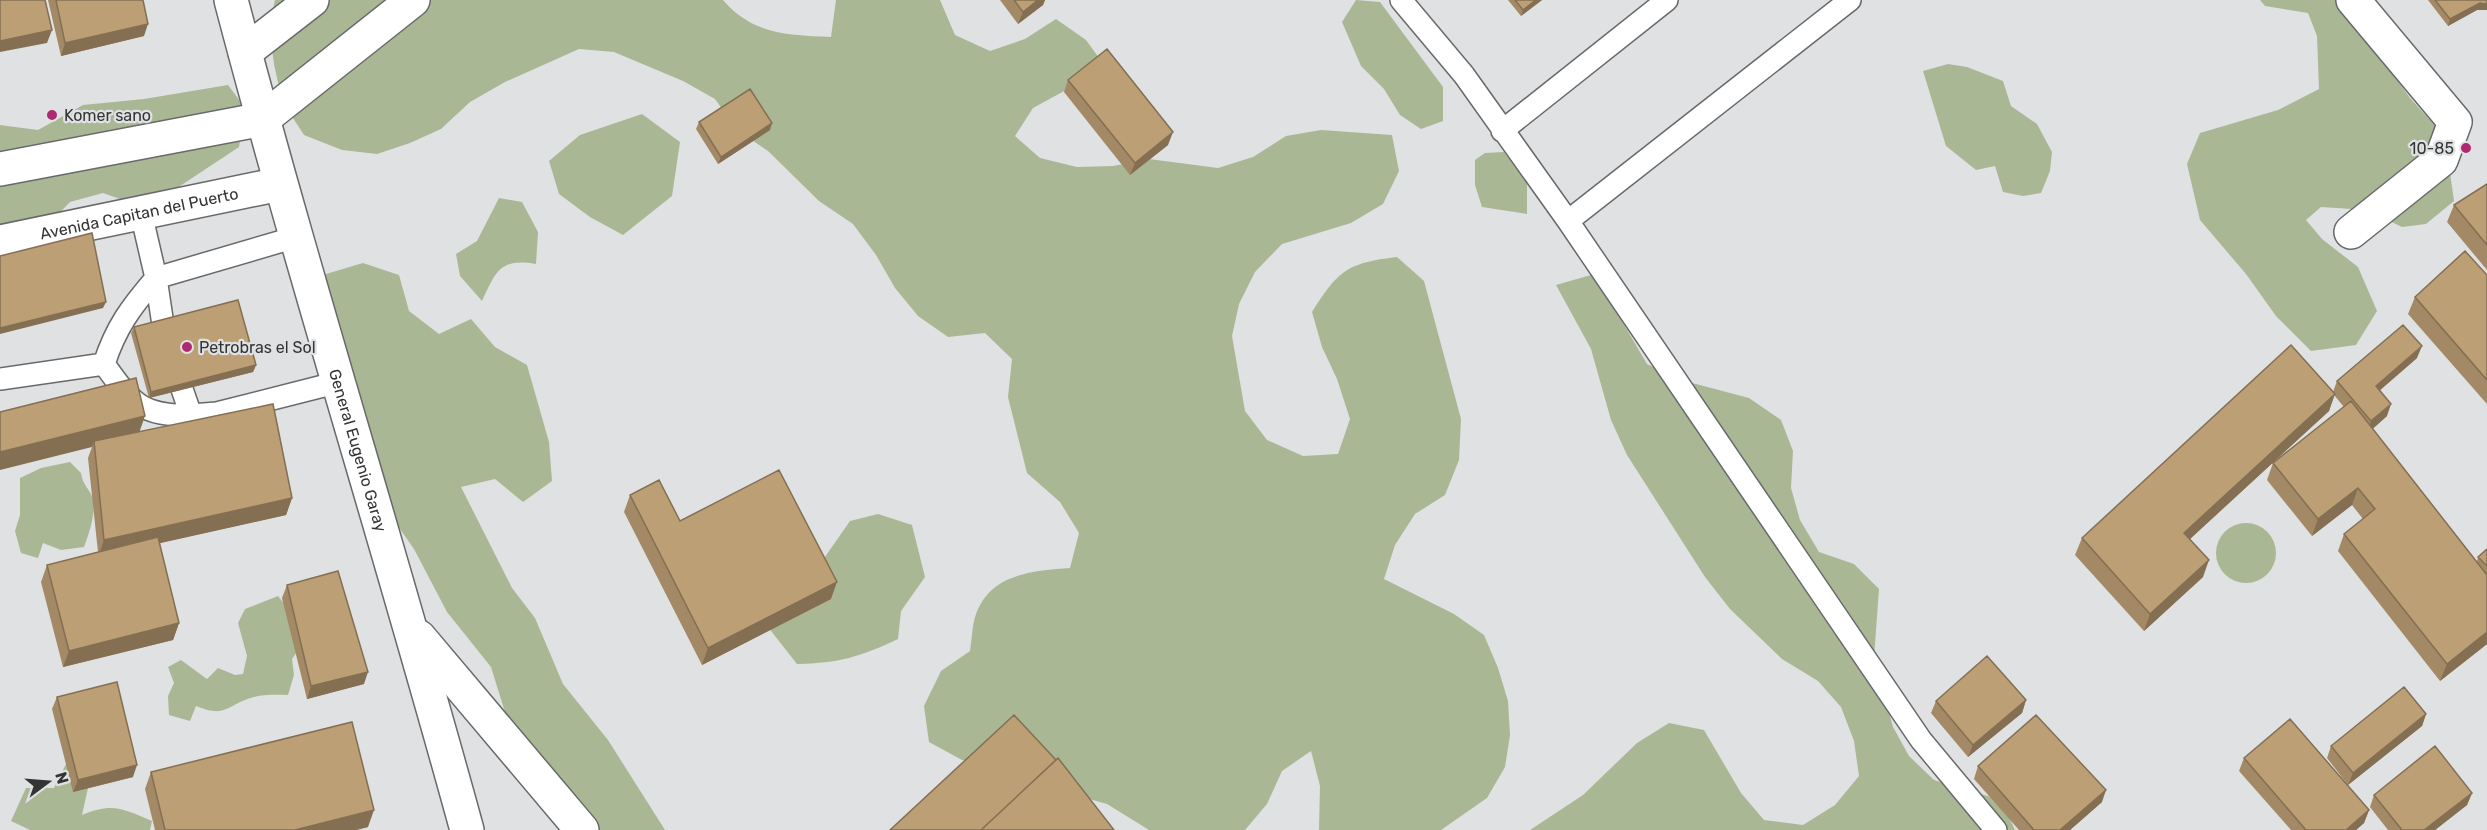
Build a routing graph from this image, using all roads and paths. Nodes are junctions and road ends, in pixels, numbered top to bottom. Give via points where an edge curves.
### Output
1 (231, 0) edge
2 (312, 0) edge
3 (413, 0) edge
4 (1401, 0) edge
5 (1667, 0) edge
6 (1850, 0) edge
7 (2353, 0) edge
8 (245, 52) junction
9 (263, 119) junction
10 (1502, 130) junction
11 (0, 169) edge
12 (280, 184) junction
13 (141, 213) junction
14 (1568, 221) junction
15 (2351, 232) dead end
16 (296, 237) junction
17 (0, 242) edge
18 (156, 278) junction
19 (163, 325) edge
20 (104, 364) junction
21 (0, 379) edge
22 (339, 382) junction
23 (182, 389) edge
24 (191, 415) junction
25 (412, 629) junction
26 (467, 830) edge
27 (582, 830) edge
28 (1996, 830) edge

1 - 8 street, General Eugenio Garay
2 - 8 street
3 - 9 street
4 - 10 lane via 1464,75
5 - 10 lane
6 - 14 lane
7 - 15 street via 2455,122 2441,160
8 - 9 street, General Eugenio Garay
9 - 11 street
9 - 12 street, General Eugenio Garay
10 - 14 lane
12 - 13 street, Avenida Capitan del Puerto
12 - 16 street, General Eugenio Garay
13 - 17 street, Avenida Capitan del Puerto
13 - 18 lane
14 - 28 lane via 1921,740
16 - 18 lane
16 - 22 street, General Eugenio Garay
18 - 19 lane
18 - 20 lane via 114,333
20 - 21 lane
20 - 24 lane via 144,410
22 - 24 lane via 217,413
22 - 25 street, General Eugenio Garay
23 - 24 lane
25 - 26 street, General Eugenio Garay
25 - 27 street

